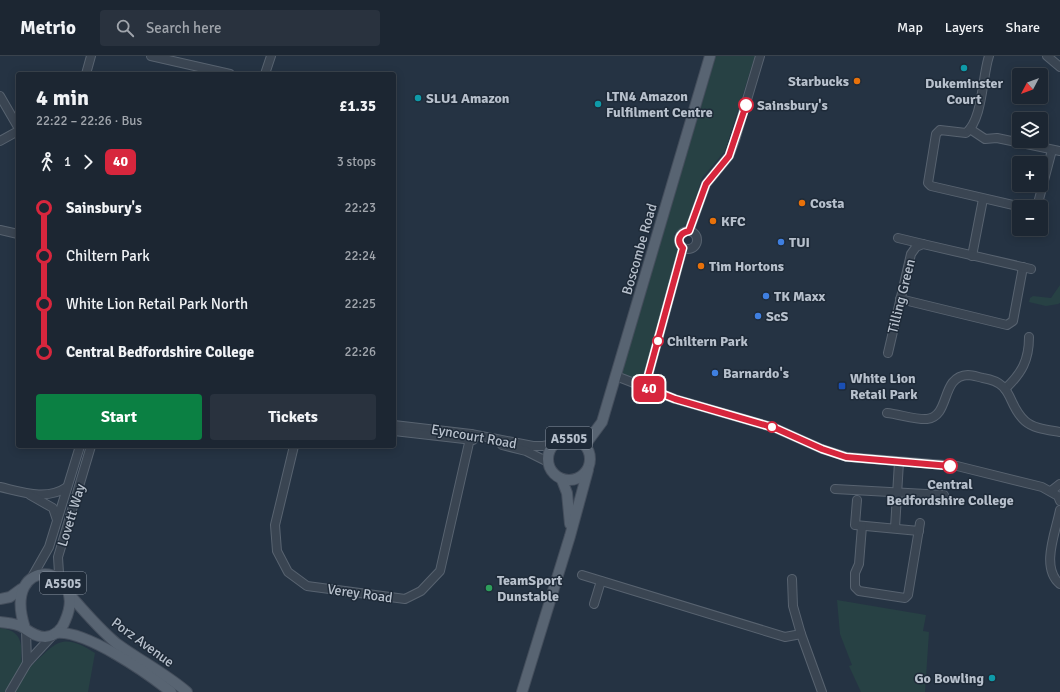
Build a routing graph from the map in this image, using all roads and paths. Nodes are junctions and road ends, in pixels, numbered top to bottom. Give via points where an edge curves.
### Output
1 (91, 56) edge
2 (151, 56) edge
3 (271, 56) edge
4 (710, 56) edge
5 (760, 56) edge
6 (989, 56) edge
7 (1047, 56) edge
8 (1060, 67) edge
9 (87, 72) edge
10 (221, 72) edge
11 (265, 72) edge
12 (0, 96) edge
13 (16, 124) edge
14 (970, 129) junction
15 (16, 133) edge
16 (0, 141) edge
17 (1012, 141) edge
18 (1056, 150) edge
19 (983, 199) junction
20 (1040, 200) edge
21 (1012, 205) edge
22 (0, 230) edge
23 (689, 231) junction
24 (16, 234) edge
25 (898, 238) dead end
26 (923, 244) junction
27 (683, 248) junction
28 (972, 256) junction
29 (900, 299) junction
30 (1029, 337) dead end
31 (888, 353) dead end
32 (616, 376) junction
33 (645, 387) junction
34 (1006, 388) junction
35 (887, 413) dead end
36 (396, 425) edge
37 (396, 431) edge
38 (1060, 432) edge
39 (470, 436) junction
40 (554, 444) junction
41 (585, 445) junction
42 (79, 448) edge
43 (90, 448) edge
44 (294, 448) edge
45 (548, 462) junction
46 (899, 462) junction
47 (588, 470) junction
48 (562, 480) junction
49 (1060, 484) edge
50 (0, 487) edge
51 (67, 487) junction
52 (835, 489) dead end
53 (1051, 490) junction
54 (897, 492) junction
55 (25, 493) junction
56 (944, 495) dead end
57 (857, 500) dead end
58 (1060, 501) edge
59 (1060, 510) edge
60 (57, 520) junction
61 (862, 526) junction
62 (895, 528) junction
63 (570, 536) junction
64 (582, 575) dead end
65 (32, 577) junction
66 (792, 578) dead end
67 (601, 581) junction
68 (1058, 583) edge
69 (64, 584) junction
70 (21, 589) junction
71 (69, 594) junction
72 (0, 599) edge
73 (594, 604) dead end
74 (0, 622) edge
75 (25, 629) junction
76 (54, 634) junction
77 (801, 634) junction
78 (27, 663) junction
79 (10, 692) edge
80 (170, 692) edge
81 (187, 692) edge
82 (522, 692) edge
83 (822, 692) edge

1 - 9 street
2 - 10 street
3 - 11 street
4 - 32 main road, Boscombe Road / A5505
5 - 23 street via 729,156 706,184
6 - 14 street via 978,109
7 - 8 street
12 - 13 street
14 - 17 street via 985,139
14 - 19 street via 966,133 940,130 936,134 928,183 931,186
15 - 16 street
18 - 20 street
19 - 21 street
19 - 28 street
22 - 24 street
23 - 27 street via 680,237 679,243
23 - 27 street via 696,235 697,243 690,250
25 - 26 street, Tilling Green
26 - 28 street, Tilling Green
26 - 29 street, Tilling Green via 910,254
27 - 33 street
28 - 29 street, Tilling Green via 1027,268 1013,321 1007,325
29 - 31 street, Tilling Green
30 - 34 street via 1029,347 1019,376
32 - 33 street
32 - 41 main road, Boscombe Road / A5505 via 602,422
33 - 46 street via 675,399 775,428 846,457
34 - 35 street via 995,380 967,375 951,384 940,411 935,416 927,419
34 - 38 street via 1026,422 1034,427
36 - 39 street, Eyncourt Road
37 - 39 street, Eyncourt Road
39 - 40 street, Eyncourt Road via 533,446
39 - 44 street, Verey Road via 440,571 421,591 405,599 307,586 288,572 277,551 275,524
39 - 45 street, Eyncourt Road via 526,451
40 - 41 main road, A5505 via 566,438 573,438
40 - 45 main road, A5505 via 548,455
41 - 47 main road, A5505 via 590,457
42 - 51 street, Lovett Way
43 - 69 street, Lovett Way via 58,557 59,573
45 - 48 main road, A5505 via 550,470
46 - 53 street via 957,466
46 - 54 street
47 - 48 main road via 577,480
47 - 63 main road, A5505
48 - 63 main road, A5505 via 567,493
49 - 53 street
50 - 55 street
51 - 55 street via 52,495
51 - 60 street, Lovett Way
52 - 54 street
53 - 58 street
54 - 56 street
54 - 62 street
55 - 60 street via 53,508
57 - 61 street via 855,525
59 - 68 street via 1050,559 1052,574
60 - 65 street, Lovett Way via 49,547
61 - 62 street
61 - 62 street via 855,586 859,591 904,598 908,595 919,527
63 - 82 main road, A5505
64 - 67 street
65 - 69 main road, A5505 via 38,574 51,574
65 - 70 main road, A5505
66 - 77 street via 793,606
67 - 73 street
67 - 77 street via 785,637
69 - 71 main road, A5505
70 - 72 main road, A5505 via 10,597
70 - 75 main road, A5505 via 19,603
71 - 76 main road, A5505 via 70,607 67,617 62,627
71 - 81 main road, Porz Avenue / A5505 via 116,642
74 - 75 main road
75 - 76 main road via 44,637
75 - 78 street
76 - 78 street
76 - 80 main road, Porz Avenue via 75,634 95,644 155,679
77 - 83 street
78 - 79 street

